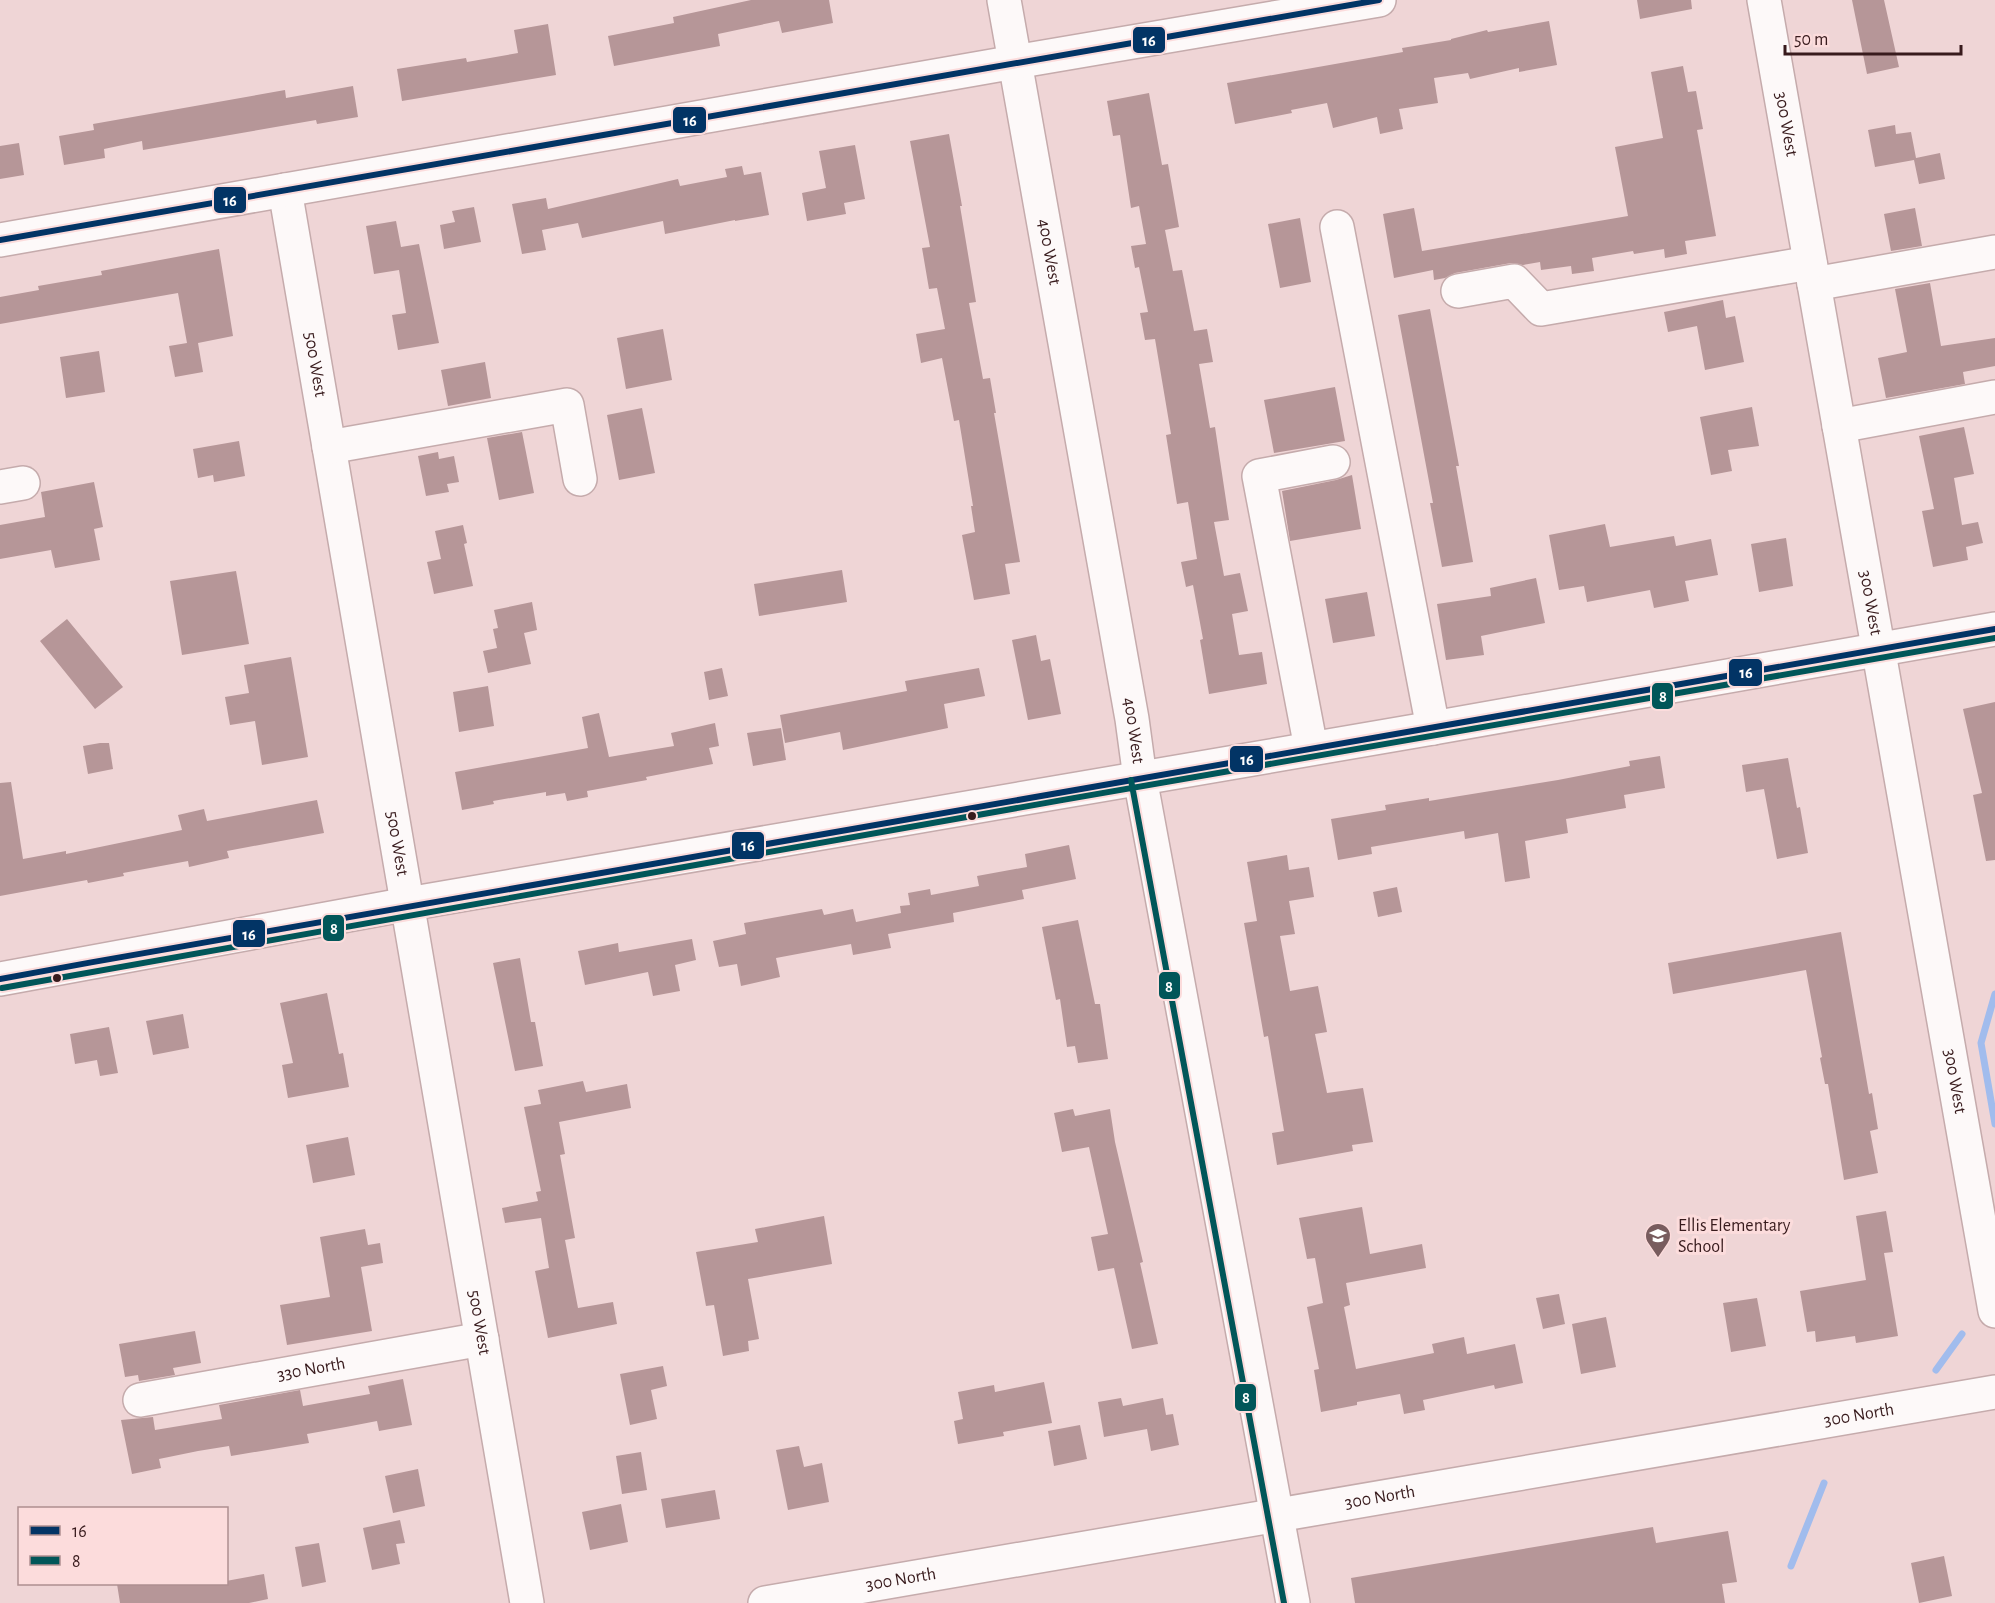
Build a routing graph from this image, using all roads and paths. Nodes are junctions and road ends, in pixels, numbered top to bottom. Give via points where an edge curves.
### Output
1 (1004, 0) edge
2 (1379, 0) edge
3 (1764, 0) edge
4 (1016, 62) junction
5 (285, 190) junction
6 (1337, 227) dead end
7 (0, 240) edge
8 (1995, 252) edge
9 (1812, 274) junction
10 (1458, 291) dead end
11 (1995, 397) edge
12 (1839, 426) junction
13 (329, 447) junction
14 (1333, 462) dead end
15 (580, 479) dead end
16 (1995, 628) edge
17 (1878, 648) junction
18 (1433, 728) junction
19 (1311, 748) junction
20 (1140, 778) junction
21 (408, 904) junction
22 (0, 980) edge
23 (1995, 1311) edge
24 (482, 1339) junction
25 (1995, 1392) edge
26 (140, 1400) dead end
27 (1278, 1515) junction
28 (527, 1603) edge
29 (765, 1603) edge
30 (1293, 1603) edge

1 - 4 street, 400 West
2 - 4 street
3 - 9 street, 300 West
4 - 5 street
4 - 20 street, 400 West
5 - 7 street
5 - 13 street, 500 West
6 - 18 street
8 - 9 street
9 - 10 street via 1541,309 1514,281
9 - 12 street, 300 West
11 - 12 street
12 - 17 street, 300 West
13 - 15 street via 567,405
13 - 21 street, 500 West
14 - 19 street via 1259,476
16 - 17 street
17 - 18 street
17 - 23 street, 300 West
18 - 19 street
19 - 20 street
20 - 21 street
20 - 27 street, 400 West
21 - 22 street
21 - 24 street, 500 West
24 - 26 street, 330 North
24 - 28 street, 500 West
25 - 27 street, 300 North
27 - 29 street, 300 North
27 - 30 street, 400 West

